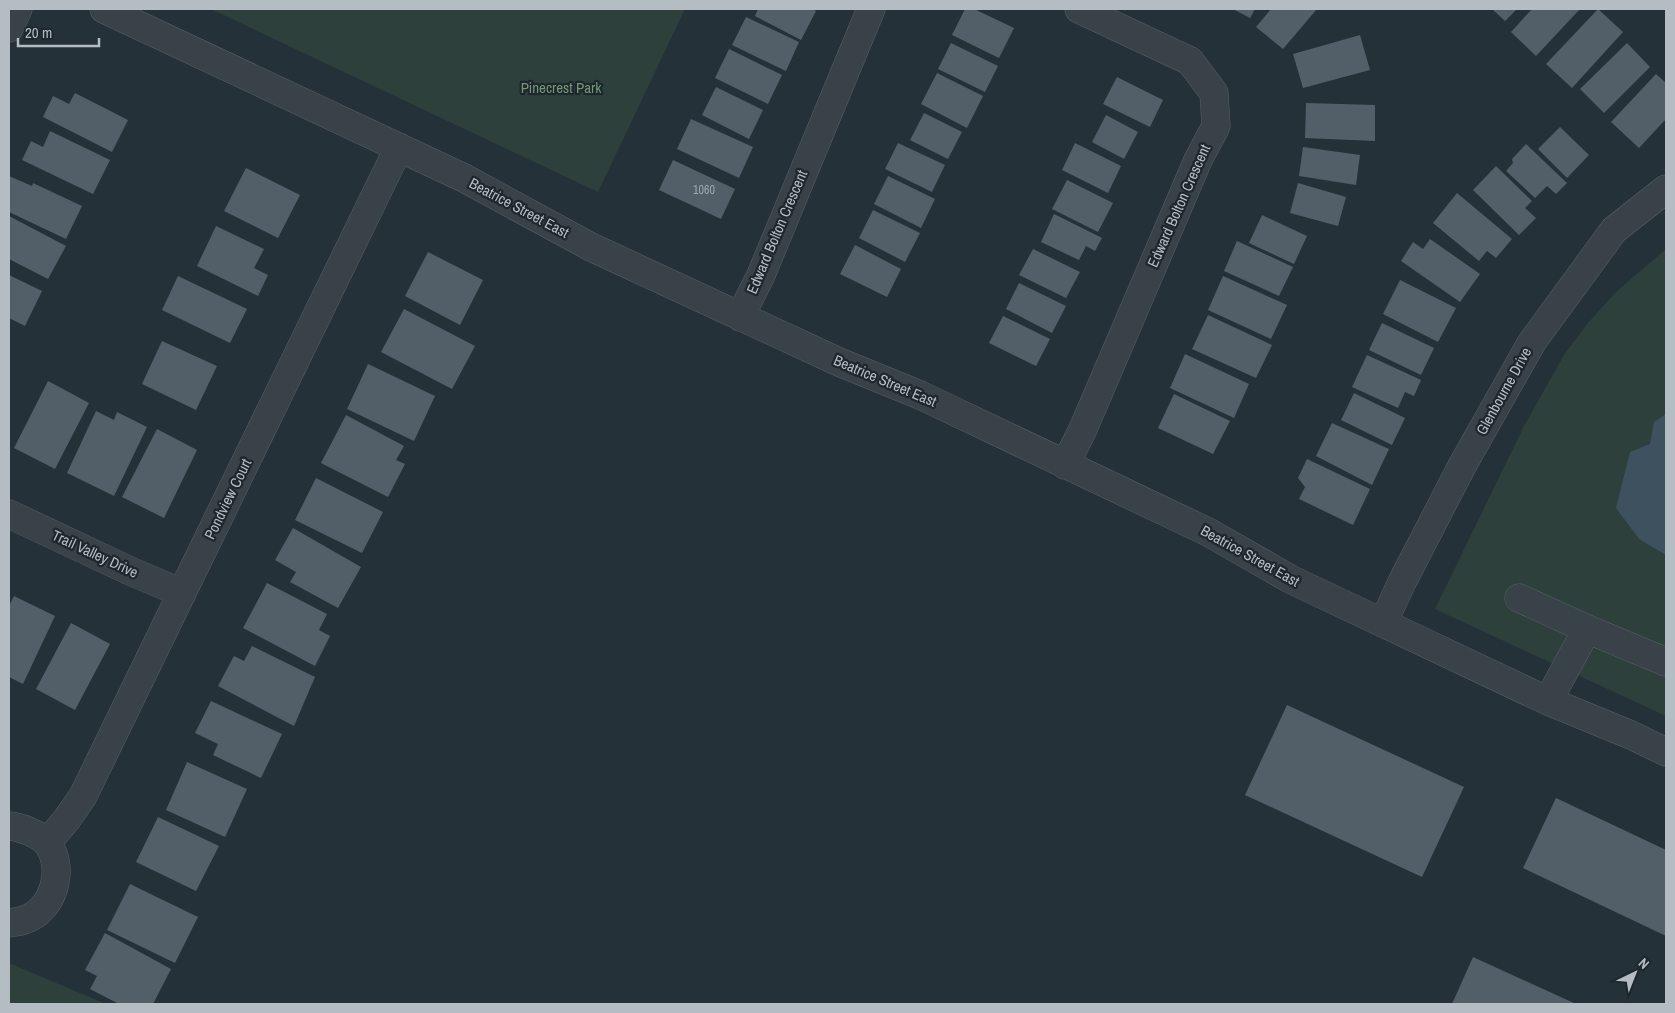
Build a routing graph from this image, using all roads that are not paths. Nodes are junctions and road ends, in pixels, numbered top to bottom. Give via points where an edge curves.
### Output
1 (18, 9) edge
2 (104, 9) edge
3 (871, 9) edge
4 (1079, 9) edge
5 (9, 28) edge
6 (399, 147) junction
7 (1666, 189) edge
8 (740, 317) junction
9 (1065, 465) junction
10 (9, 514) edge
11 (182, 593) junction
12 (1519, 598) dead end
13 (1383, 623) junction
14 (1587, 629) junction
15 (1666, 662) edge
16 (1548, 701) junction
17 (1666, 752) edge
18 (9, 826) edge
19 (47, 843) junction
20 (9, 923) edge

1 - 5 street
2 - 6 street, Beatrice Street East
3 - 8 street, Edward Bolton Crescent
4 - 9 street, Edward Bolton Crescent via 1190,61 1214,93 1216,126 1198,160
6 - 8 street, Beatrice Street East via 464,178 591,247
6 - 11 street, Pondview Court
7 - 13 street, Glenbourne Drive via 1614,230 1532,342 1462,466
8 - 9 street, Beatrice Street East via 920,395
9 - 13 street, Beatrice Street East via 1208,532 1292,580
10 - 11 street, Trail Valley Drive
11 - 19 street, Pondview Court via 83,796
12 - 14 street
13 - 16 street, Beatrice Street East
14 - 15 street
14 - 16 street
16 - 17 street, Beatrice Street East
18 - 19 street via 16,826
19 - 20 street via 56,872 50,899 39,912 25,920

